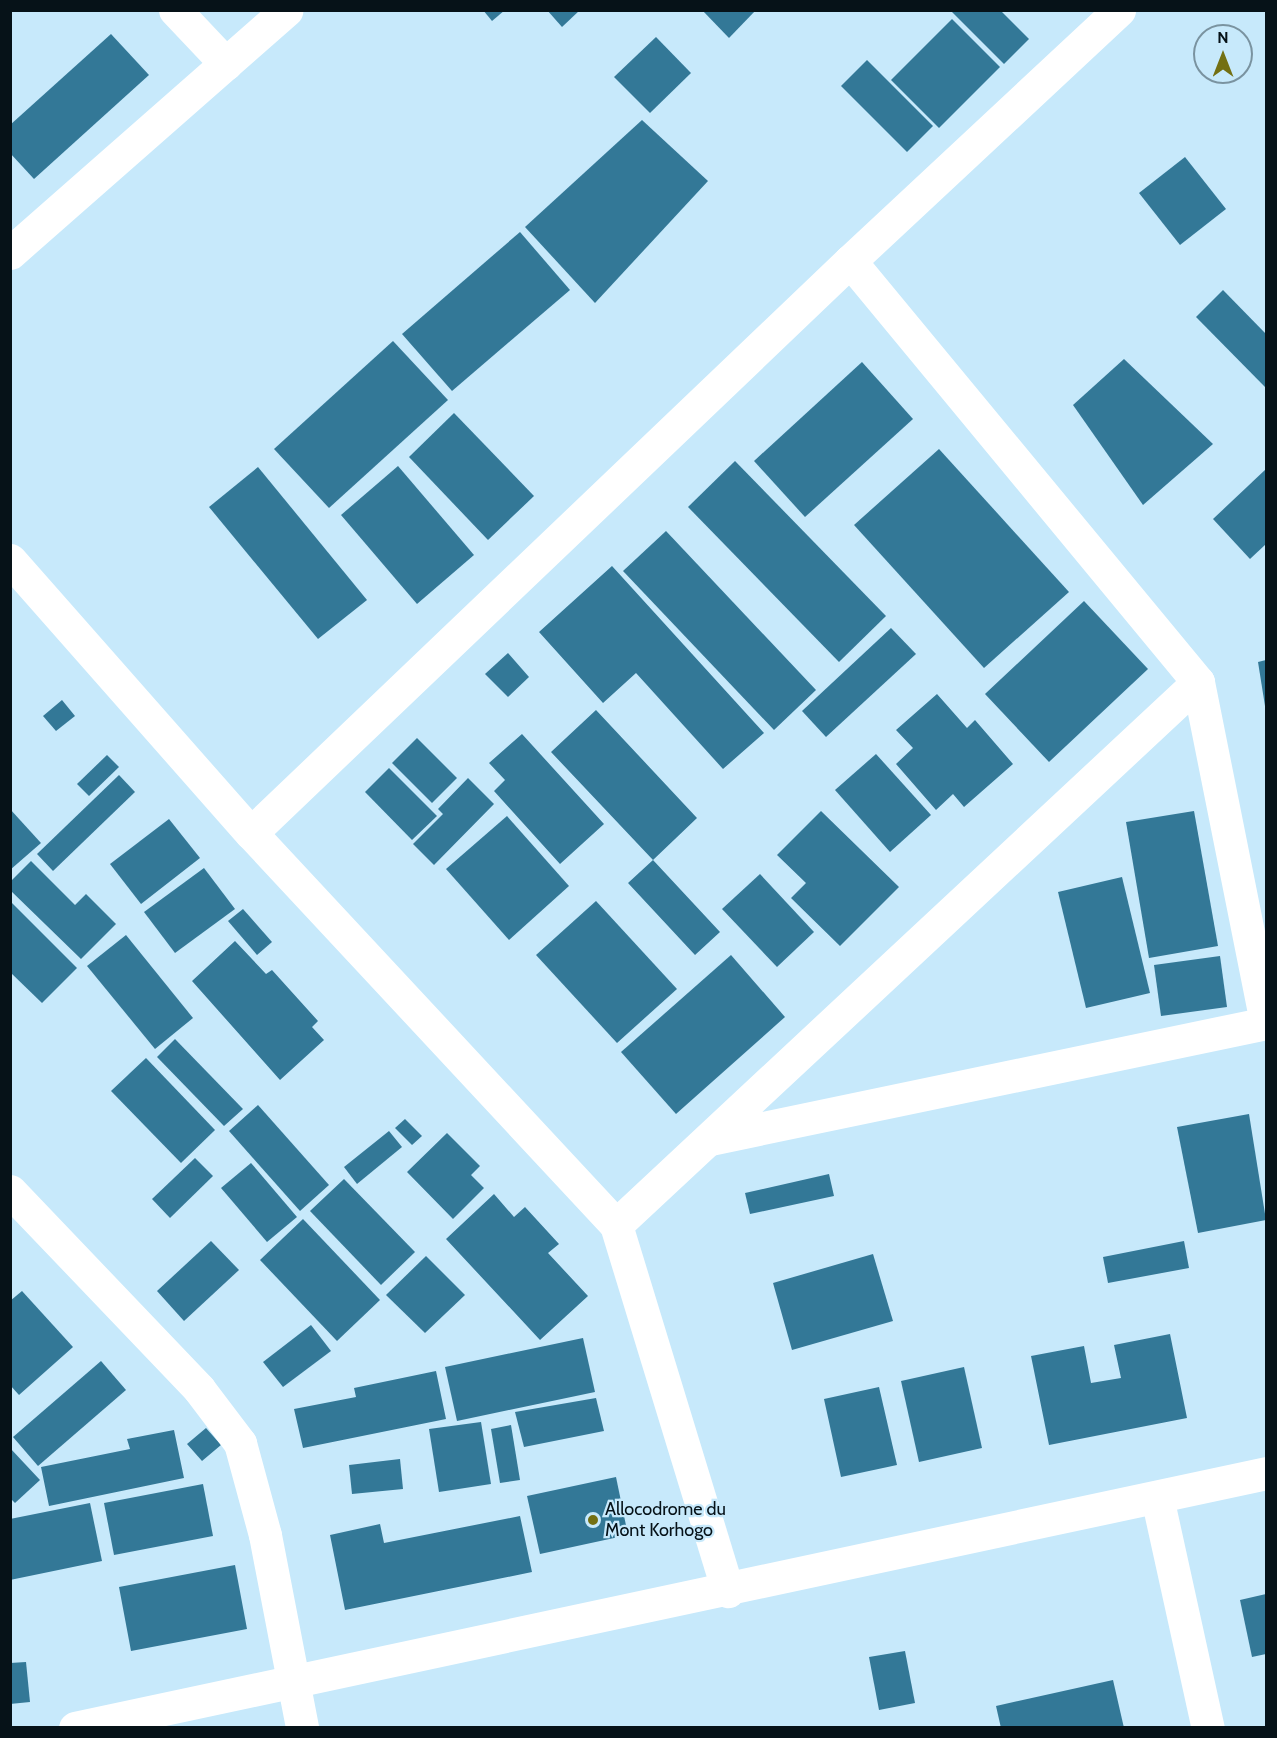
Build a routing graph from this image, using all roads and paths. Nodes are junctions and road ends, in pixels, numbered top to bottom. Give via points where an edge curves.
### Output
1 (176, 10) edge
2 (287, 10) edge
3 (1119, 10) edge
4 (226, 64) junction
5 (10, 253) edge
6 (850, 261) junction
7 (10, 560) edge
8 (1198, 682) junction
9 (251, 833) junction
10 (1266, 1023) edge
11 (710, 1139) junction
12 (10, 1191) edge
13 (616, 1225) junction
14 (1266, 1473) edge
15 (1157, 1497) junction
16 (728, 1591) junction
17 (291, 1681) junction
18 (75, 1728) edge
19 (302, 1728) edge
20 (1208, 1728) edge

1 - 4 street
2 - 4 street
3 - 6 street
4 - 5 street
6 - 8 street
6 - 9 street
7 - 9 street
8 - 10 street
8 - 11 street
9 - 13 street
10 - 11 street
11 - 13 street
12 - 17 street via 199,1389 240,1443 265,1535
13 - 16 street
14 - 15 street
15 - 16 street
15 - 20 street
16 - 17 street
17 - 18 street
17 - 19 street

